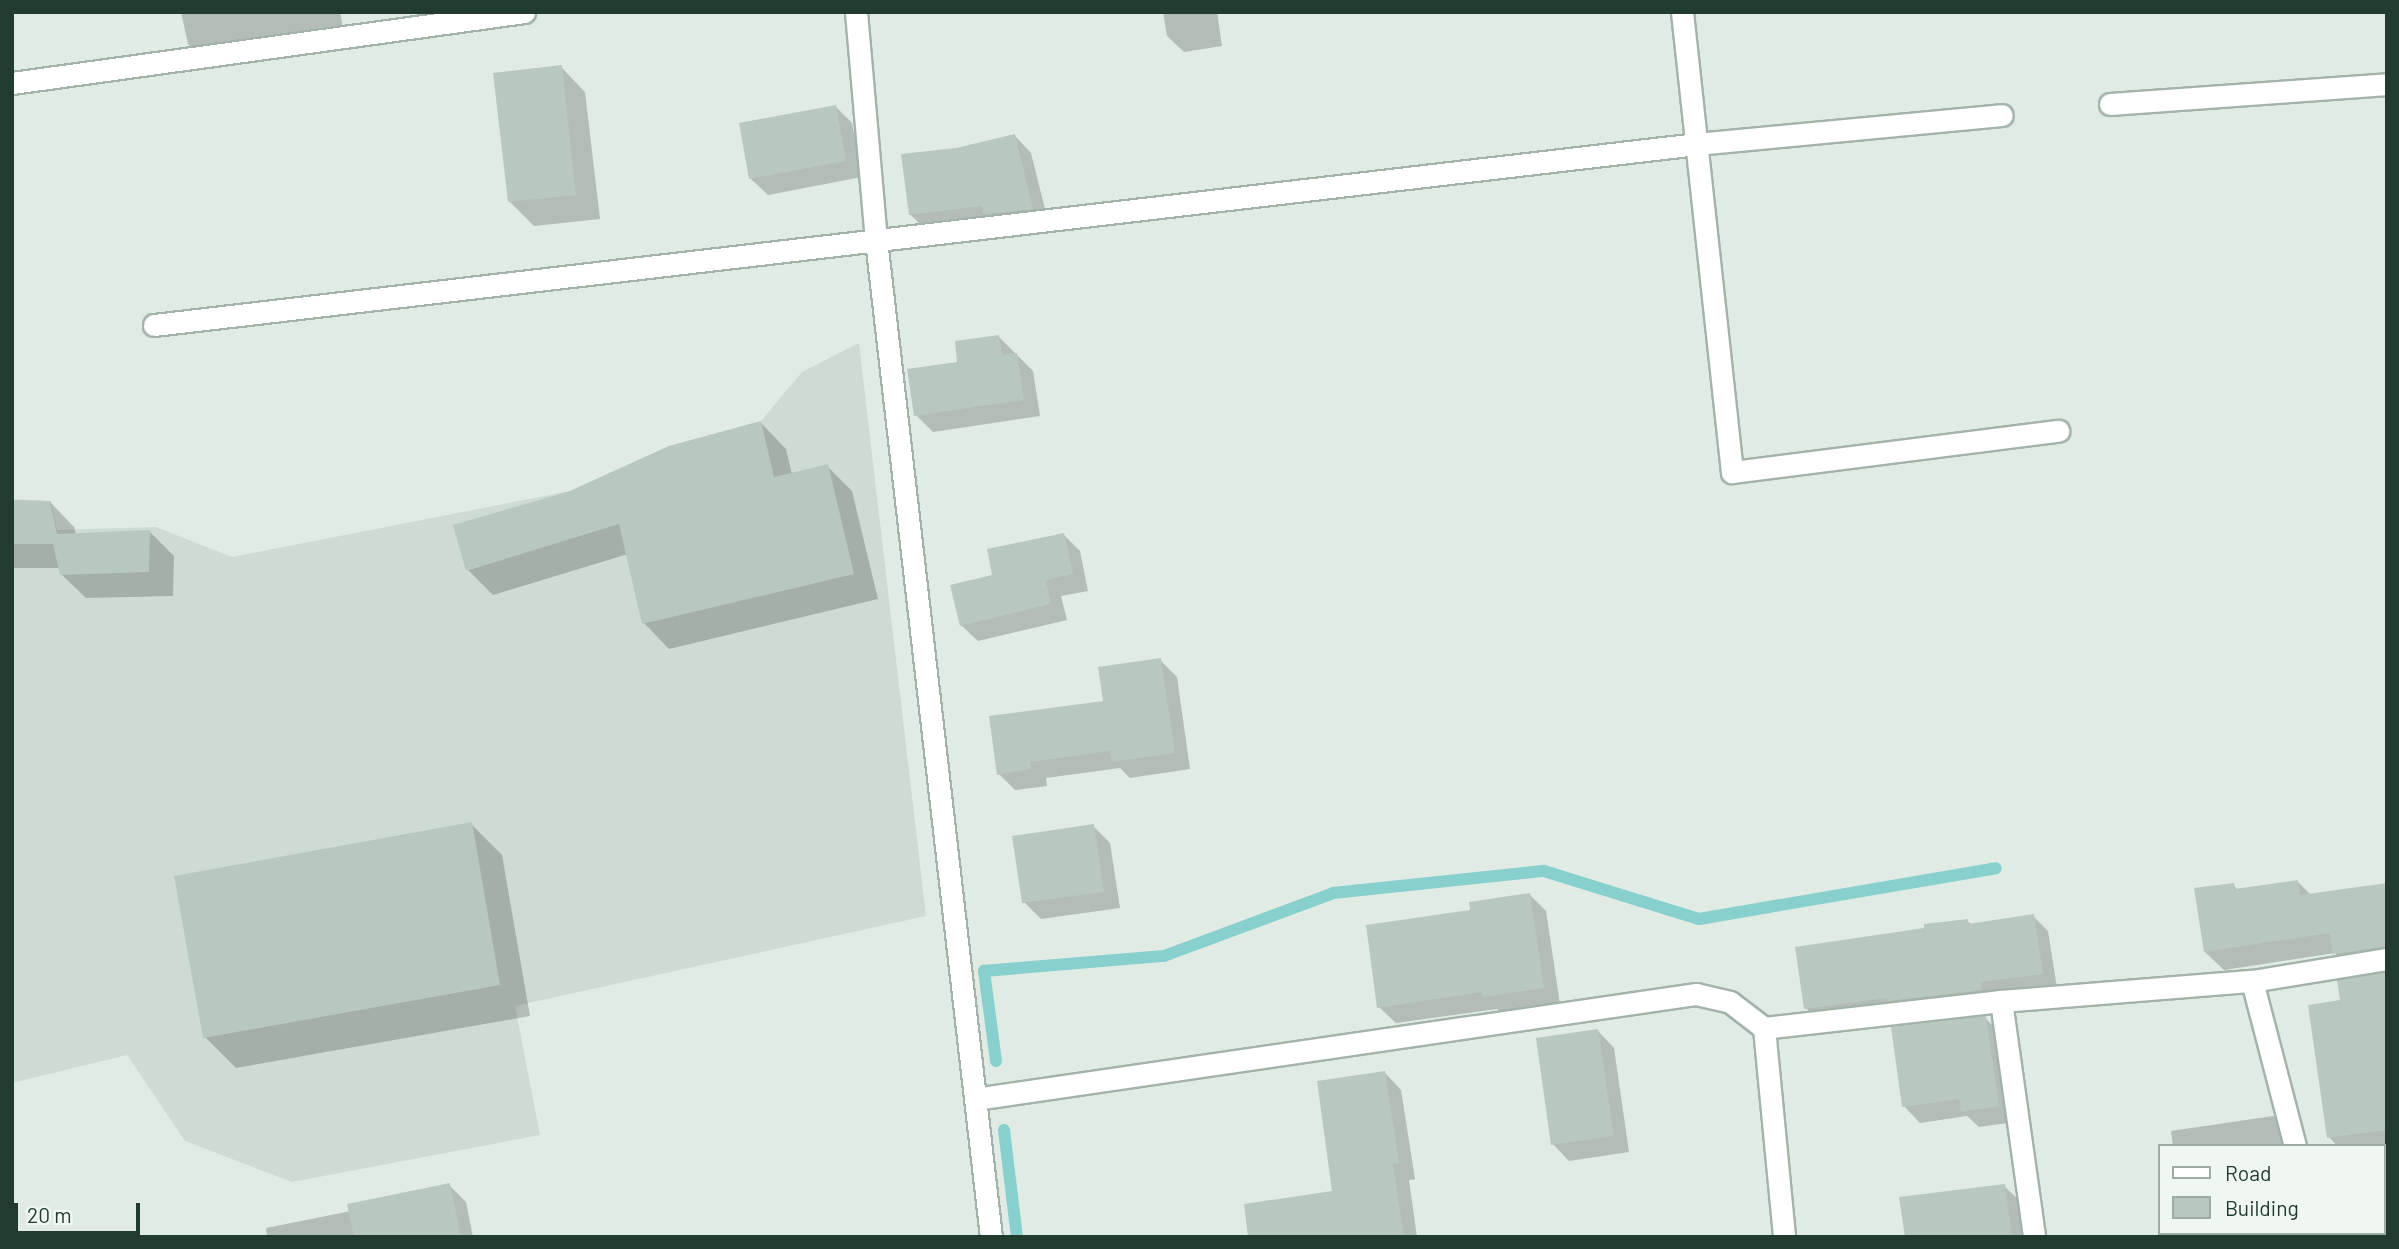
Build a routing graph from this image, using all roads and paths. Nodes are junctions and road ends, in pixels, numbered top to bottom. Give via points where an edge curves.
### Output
1 (524, 12) edge
2 (856, 12) edge
3 (1682, 12) edge
4 (21, 82) edge
5 (2387, 84) edge
6 (2110, 104) dead end
7 (2002, 115) dead end
8 (1696, 144) junction
9 (876, 240) junction
10 (153, 326) dead end
11 (2057, 431) dead end
12 (2387, 959) edge
13 (2252, 981) junction
14 (2001, 1000) junction
15 (1764, 1028) junction
16 (975, 1100) junction
17 (2294, 1144) edge
18 (992, 1237) edge
19 (1784, 1237) edge
20 (2034, 1237) edge

1 - 4 street
2 - 9 street
3 - 8 street
5 - 6 street
7 - 8 street
8 - 9 street
8 - 11 street via 1732,472
9 - 10 street
9 - 16 street
12 - 13 street
13 - 14 street
13 - 17 street
14 - 15 street
14 - 20 street
15 - 16 street via 1730,1002 1696,994
15 - 19 street
16 - 18 street

